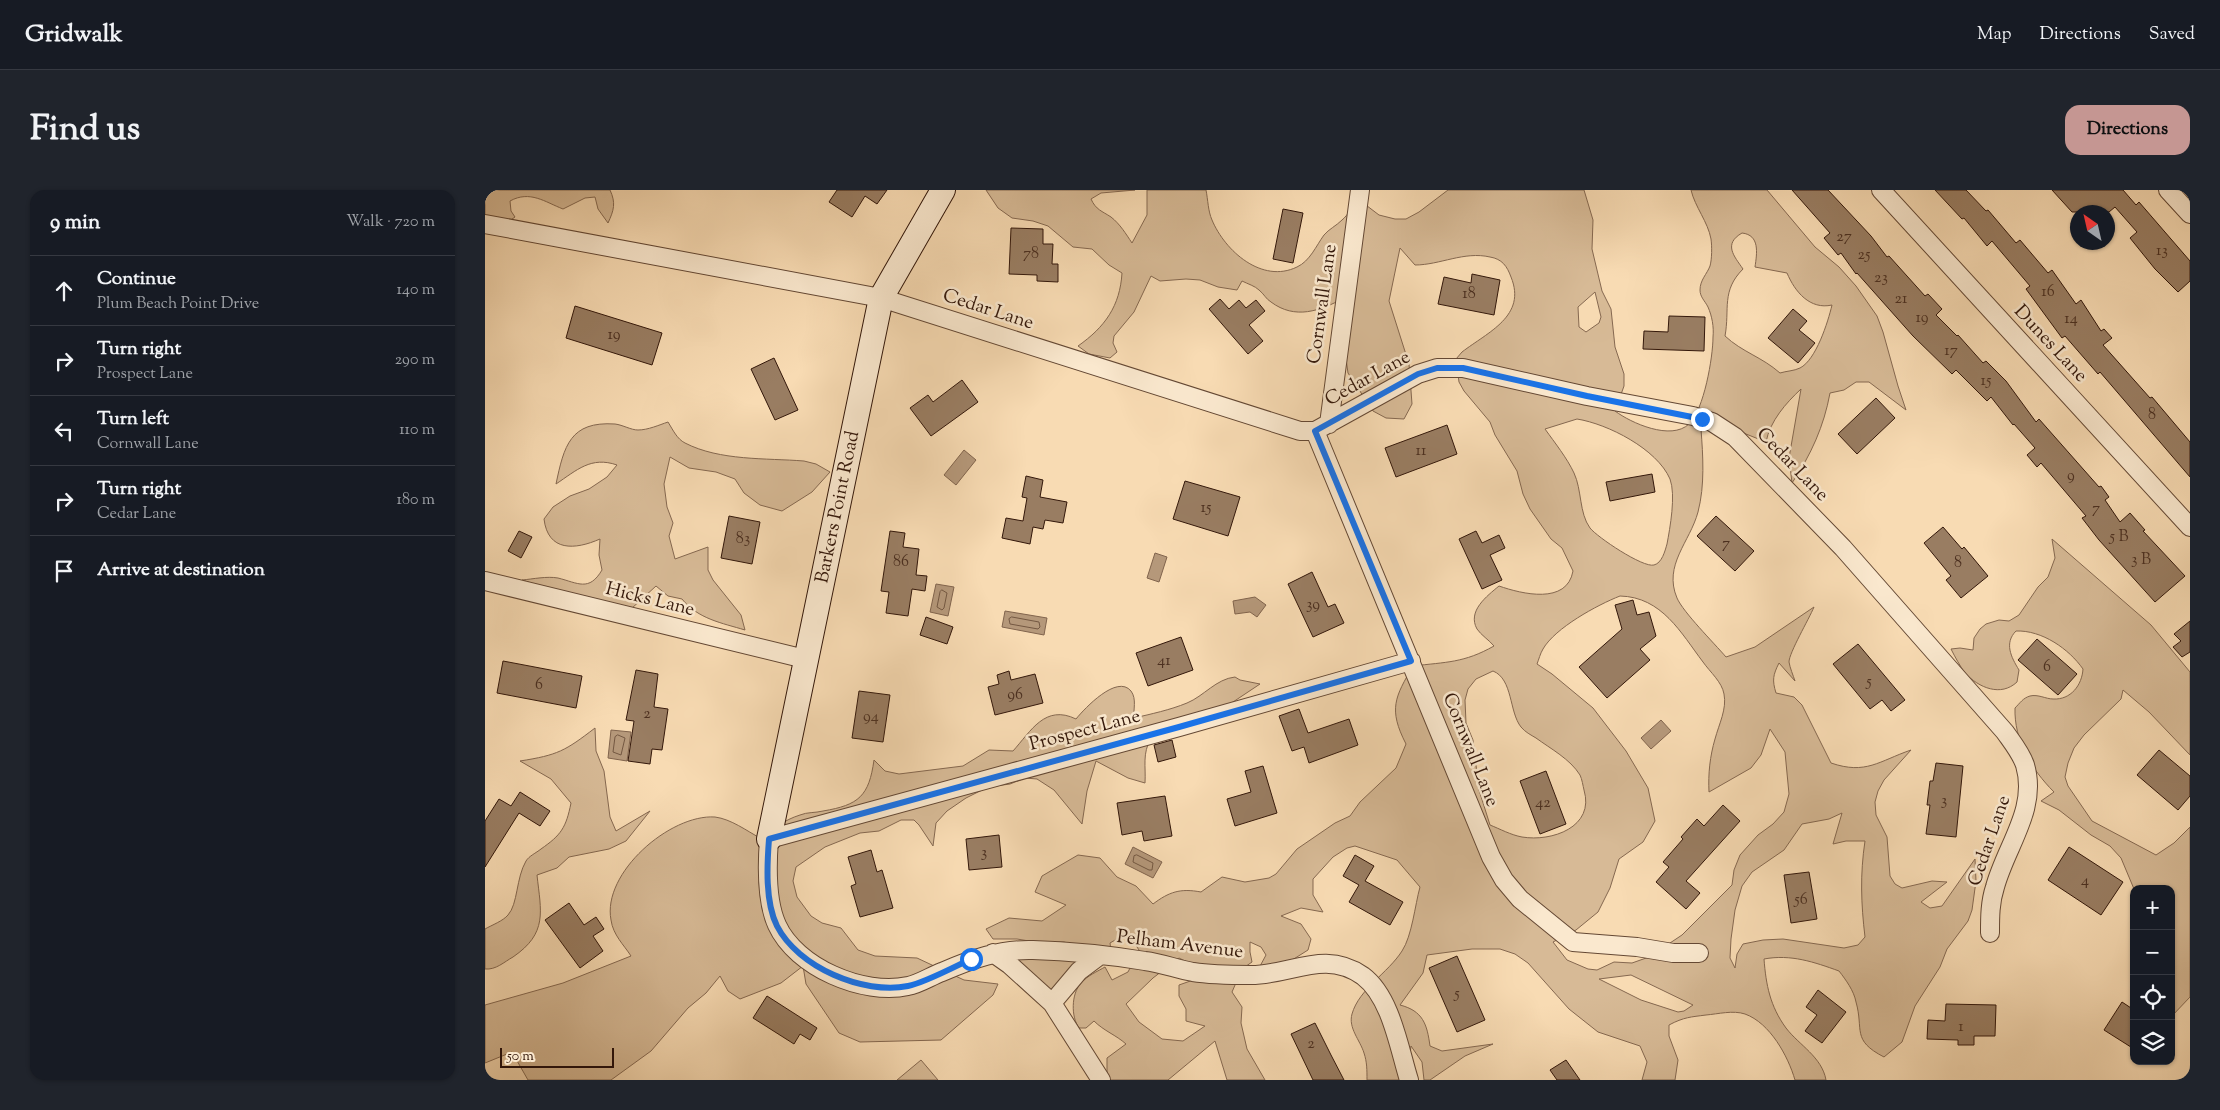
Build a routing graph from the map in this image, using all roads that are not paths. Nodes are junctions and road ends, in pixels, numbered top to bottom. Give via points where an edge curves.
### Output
1 (943, 190) edge
2 (1360, 190) edge
3 (1881, 190) edge
4 (2168, 190) edge
5 (2190, 214) edge
6 (485, 224) edge
7 (881, 298) junction
8 (1322, 428) junction
9 (2190, 526) edge
10 (485, 581) edge
11 (805, 660) junction
12 (1411, 661) junction
13 (769, 839) junction
14 (1990, 933) dead end
15 (1699, 953) dead end
16 (993, 954) junction
17 (1099, 956) junction
18 (1052, 1003) junction
19 (1101, 1080) edge
20 (1409, 1080) edge

1 - 7 street, Barkers Point Road
2 - 8 street, Cornwall Lane
3 - 9 street, Dunes Lane
4 - 5 street
6 - 7 street, Cedar Lane
7 - 8 street, Cedar Lane via 1261,420 1300,431
7 - 11 street, Barkers Point Road
8 - 12 street, Cornwall Lane
8 - 14 street, Cedar Lane via 1418,374 1437,368 1463,368 1693,416 1729,432 1843,548 2005,732 2022,758 2029,790 2027,806 1995,886 1990,909
10 - 11 street, Hicks Lane
11 - 13 street, Barkers Point Road
12 - 13 street, Prospect Lane
12 - 15 street, Cornwall Lane via 1491,857 1520,899 1573,942
13 - 16 street, Pelham Avenue via 770,894 778,927 790,946 832,974 869,986 908,986 971,959
16 - 17 street, Pelham Avenue via 1032,950
16 - 18 street
17 - 18 street via 1079,971
17 - 20 street, Pelham Avenue via 1220,975 1255,975 1316,963 1354,970 1374,986 1385,1002
18 - 19 street

